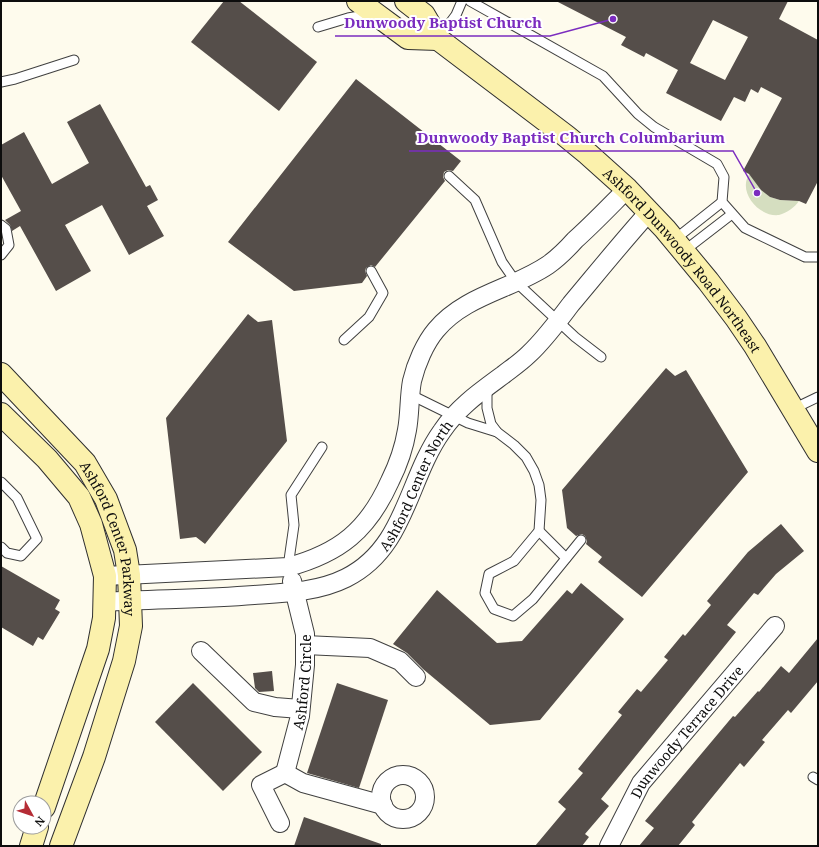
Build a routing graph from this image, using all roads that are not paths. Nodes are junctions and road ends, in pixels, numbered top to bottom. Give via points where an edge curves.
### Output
1 (406, 1) edge
2 (462, 1) edge
3 (470, 1) edge
4 (366, 7) edge
5 (318, 27) dead end
6 (438, 39) junction
7 (74, 60) dead end
8 (1, 82) edge
9 (449, 176) dead end
10 (627, 189) junction
11 (722, 202) junction
12 (648, 212) junction
13 (732, 214) junction
14 (1, 225) edge
15 (679, 246) junction
16 (1, 255) edge
17 (818, 257) edge
18 (371, 271) dead end
19 (516, 282) junction
20 (558, 321) junction
21 (344, 340) dead end
22 (600, 357) dead end
23 (1, 374) edge
24 (488, 386) junction
25 (411, 395) junction
26 (818, 397) edge
27 (793, 409) junction
28 (1, 414) edge
29 (453, 416) junction
30 (497, 432) junction
31 (322, 447) dead end
32 (818, 451) edge
33 (1, 482) edge
34 (539, 532) junction
35 (581, 540) dead end
36 (1, 547) edge
37 (566, 558) junction
38 (288, 567) junction
39 (129, 575) junction
40 (105, 576) junction
41 (294, 592) junction
42 (130, 600) junction
43 (104, 602) junction
44 (775, 626) dead end
45 (305, 645) junction
46 (201, 651) dead end
47 (416, 677) dead end
48 (300, 709) junction
49 (285, 773) junction
50 (48, 795) edge
51 (383, 805) dead end
52 (280, 823) dead end
53 (34, 835) edge
54 (31, 846) edge
55 (61, 846) edge
56 (609, 846) edge

1 - 6 street, Ashford Dunwoody Road Northeast via 424,15
2 - 6 lane via 456,15
3 - 11 lane via 603,76 638,114 654,127 716,164 724,177
4 - 5 lane via 348,18
4 - 6 street via 408,38
6 - 10 street, Ashford Dunwoody Road Northeast via 566,136
7 - 8 lane
9 - 19 lane via 475,200 502,262
10 - 12 street, Ashford Dunwoody Road Northeast
10 - 19 street, Ashford Center North via 558,256
11 - 13 lane
11 - 15 lane
12 - 15 street, Ashford Dunwoody Road Northeast
12 - 20 street, Ashford Center North
13 - 15 lane
13 - 17 lane via 745,228 805,257
14 - 16 lane via 6,229 9,245
15 - 27 street, Ashford Dunwoody Road Northeast via 736,318
18 - 21 lane via 383,293 369,317
19 - 20 lane
19 - 25 street, Ashford Center North via 471,302 436,330 421,355 412,381
20 - 22 lane
20 - 24 street, Ashford Center North via 529,355
23 - 39 street, Ashford Center Parkway via 85,463 106,499 125,550
24 - 29 street, Ashford Center North
24 - 30 lane via 487,408 491,424
25 - 29 lane
25 - 38 street, Ashford Center North via 404,444 396,469 372,514 358,531 335,549 310,561
26 - 27 lane
27 - 32 street, Ashford Dunwoody Road Northeast
28 - 40 street, Ashford Center Parkway via 47,460 79,497 91,524
29 - 30 lane
29 - 41 street, Ashford Center North via 426,457 397,525 372,560 336,582
30 - 34 lane via 514,445 534,471 541,500
31 - 38 lane via 291,495 294,525
33 - 36 lane via 17,498 36,539 22,556 7,553
34 - 37 lane
34 - 37 lane via 514,561 489,574 485,593 494,609 513,616 532,599
35 - 37 lane
38 - 39 street, Ashford Center North
38 - 41 street, Ashford Circle
39 - 40 street, Ashford Center North
39 - 42 street, Ashford Center Parkway
40 - 43 street, Ashford Center Parkway
41 - 42 street, Ashford Center North via 222,598
41 - 45 street, Ashford Circle via 305,634
42 - 43 street, Ashford Center North
42 - 55 street, Ashford Center Parkway via 131,626 124,661 94,757
43 - 50 street, Ashford Center Parkway via 104,618 98,649
44 - 56 street, Dunwoody Terrace Drive via 641,783
45 - 47 street via 370,648 400,660
45 - 48 street, Ashford Circle
46 - 48 street via 254,702
48 - 49 street, Ashford Circle
49 - 51 street via 304,783
49 - 52 street via 261,786
53 - 54 street

